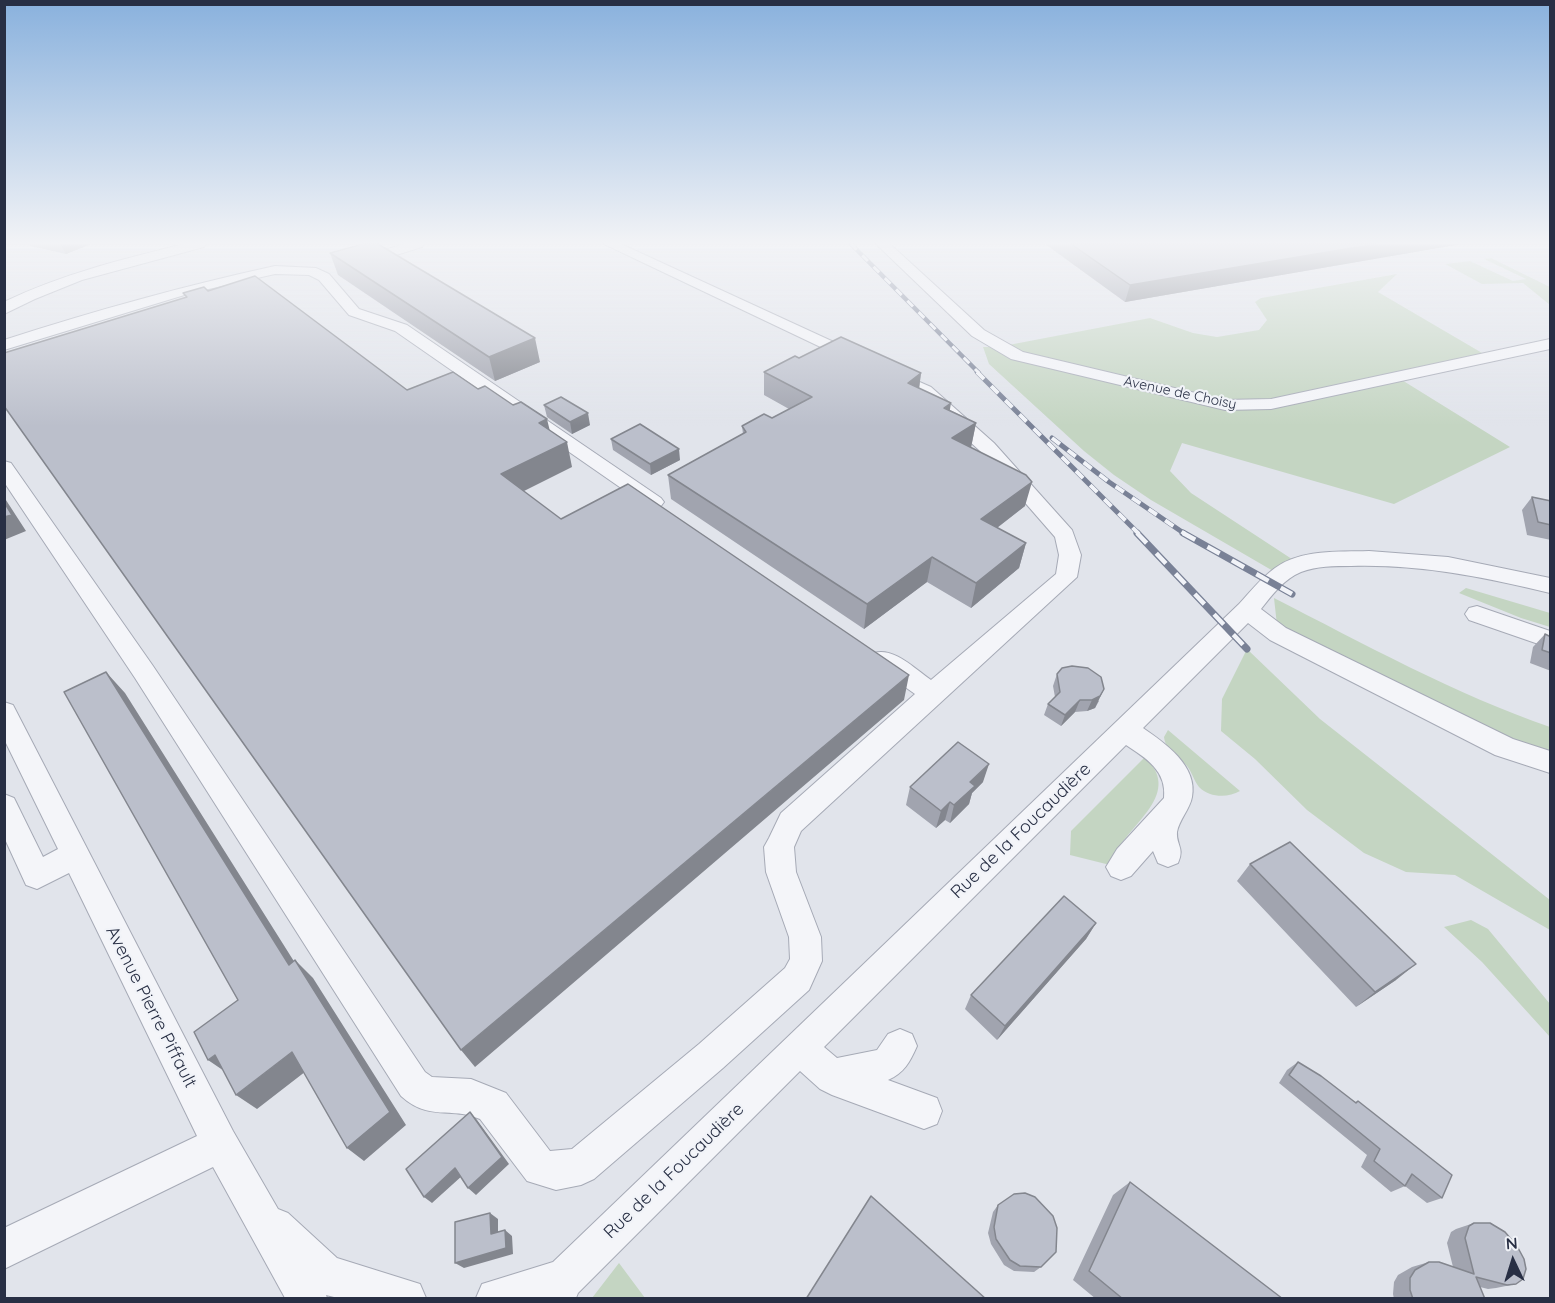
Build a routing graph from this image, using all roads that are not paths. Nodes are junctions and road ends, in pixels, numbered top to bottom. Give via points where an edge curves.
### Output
1 (129, 305) edge
2 (348, 305) edge
3 (741, 305) edge
4 (948, 305) edge
5 (1551, 344) edge
6 (4, 345) edge
7 (4, 467) edge
8 (666, 510) edge
9 (1551, 585) edge
10 (1247, 610) junction
11 (1477, 614) dead end
12 (1551, 640) edge
13 (866, 648) edge
14 (932, 693) junction
15 (4, 712) edge
16 (1125, 730) junction
17 (1551, 762) edge
18 (1177, 803) junction
19 (4, 806) edge
20 (1168, 854) dead end
21 (75, 855) junction
22 (1121, 867) dead end
23 (900, 1046) dead end
24 (800, 1048) junction
25 (832, 1077) junction
26 (924, 1112) dead end
27 (220, 1144) junction
28 (257, 1211) junction
29 (4, 1249) edge
30 (560, 1289) edge
31 (306, 1299) edge
32 (406, 1299) edge
33 (496, 1299) edge

1 - 6 street
2 - 8 street via 354,312 401,328
3 - 14 street via 925,391 987,447 1065,534 1070,555 1066,577
4 - 5 street, Avenue de Choisy via 978,333 1017,356 1225,405 1271,404
7 - 14 street via 413,1084 425,1094 471,1097 494,1106 540,1168 556,1171 581,1166 797,979 806,961 805,937 781,872 779,848 790,822
9 - 10 street, Rue de la Foucaudière via 1429,561 1336,559 1290,568
10 - 16 street, Rue de la Foucaudière
10 - 17 street via 1278,634 1504,747
11 - 12 street
13 - 14 street
15 - 21 street, Avenue Pierre Piffault
16 - 18 street via 1165,759 1179,789
16 - 24 street, Rue de la Foucaudière
18 - 20 street via 1163,832
18 - 22 street via 1131,851
19 - 21 street via 37,875
21 - 27 street, Avenue Pierre Piffault
23 - 25 street via 889,1062
24 - 25 street
24 - 30 street, Rue de la Foucaudière
25 - 26 street
27 - 28 street, Avenue Pierre Piffault
27 - 29 street
28 - 31 street, Avenue Pierre Piffault
28 - 32 street via 327,1275
30 - 33 street, Rue de la Foucaudière

